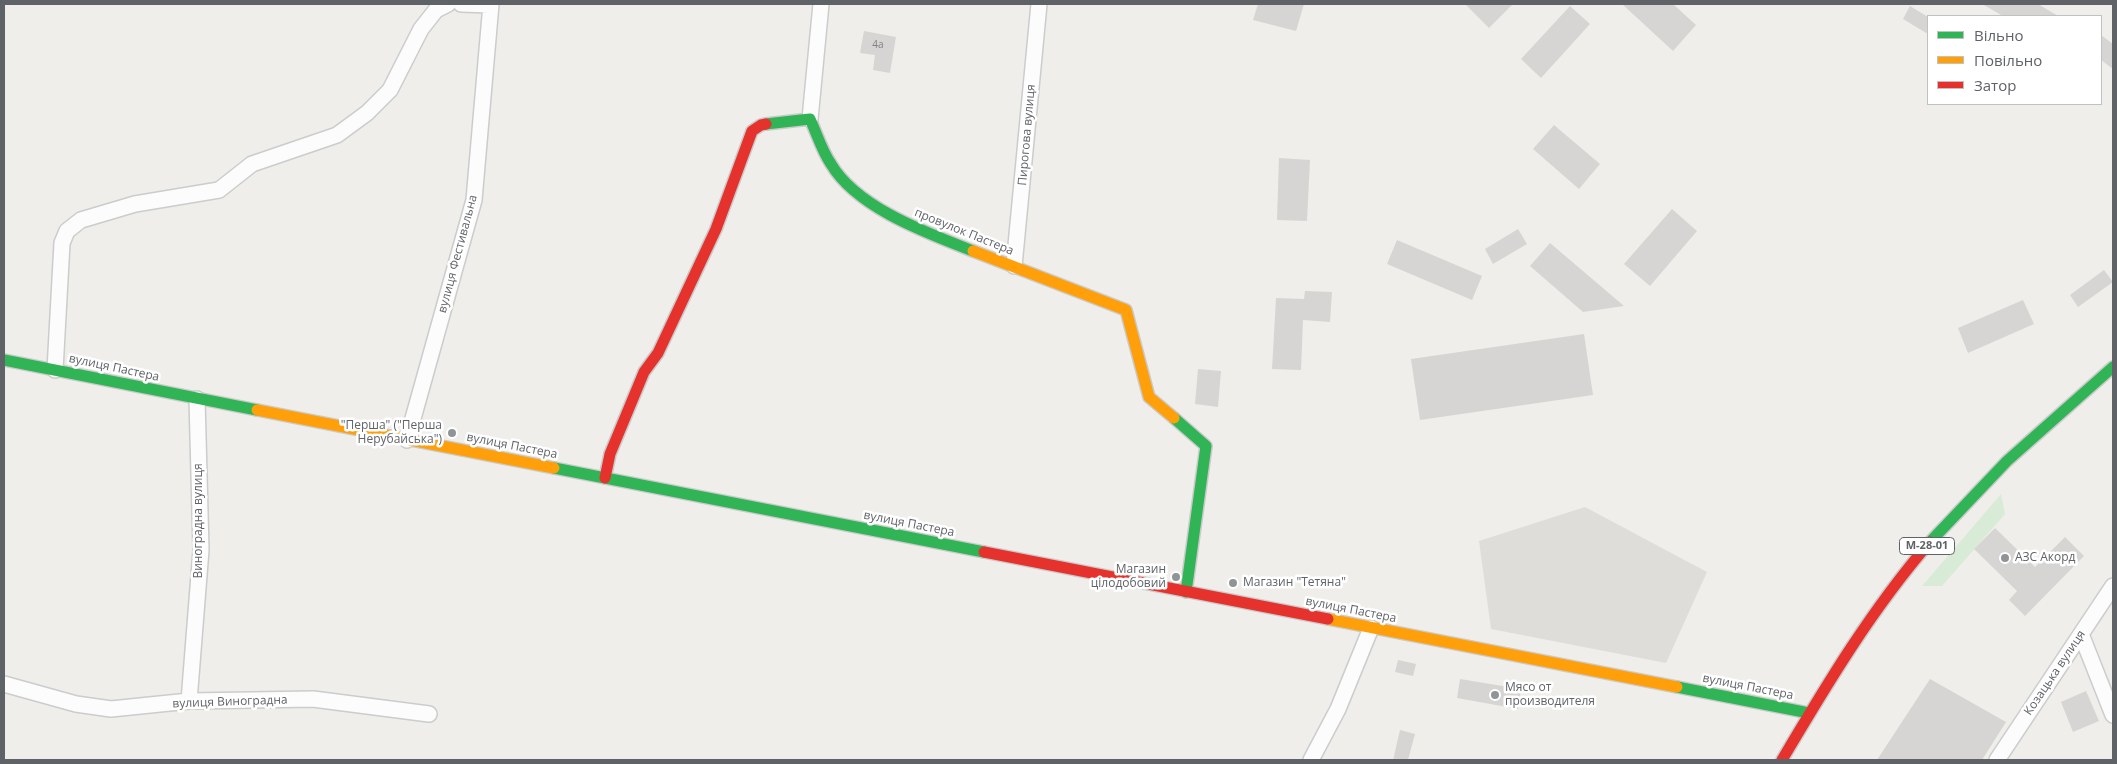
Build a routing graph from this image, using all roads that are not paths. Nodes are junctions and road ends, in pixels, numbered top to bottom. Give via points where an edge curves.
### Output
1 (448, 4) edge
2 (461, 4) edge
3 (821, 4) edge
4 (1039, 4) edge
5 (490, 5) edge
6 (810, 119) junction
7 (1014, 266) junction
8 (4, 360) edge
9 (2113, 367) edge
10 (55, 370) junction
11 (196, 399) junction
12 (407, 440) junction
13 (605, 478) junction
14 (2113, 586) edge
15 (1186, 592) junction
16 (1371, 628) junction
17 (2081, 634) junction
18 (4, 684) edge
19 (189, 701) junction
20 (1809, 713) junction
21 (429, 714) dead end
22 (2113, 715) edge
23 (1311, 760) edge
24 (1782, 760) edge
25 (1997, 760) edge

1 - 10 street via 436,10 420,29 390,90 367,114 337,135 252,164 220,190 135,204 81,220 67,230 62,243
2 - 5 street
3 - 6 street
4 - 7 street, Пирогова вулиця
5 - 12 street, вулиця Фестивальна via 474,200
6 - 7 main road, провулок Пастера via 831,165 854,190 918,230
6 - 13 main road via 761,125 752,132 716,229 658,353 644,372 610,454
7 - 15 main road, провулок Пастера via 1126,310 1149,397 1206,446
8 - 10 main road, вулиця Пастера
9 - 20 main road, М-28-01 via 2064,407 1960,506 1909,566
10 - 11 main road, вулиця Пастера
11 - 12 main road, вулиця Пастера
11 - 19 street, Виноградна вулиця via 201,550
12 - 13 main road, вулиця Пастера
13 - 15 main road, вулиця Пастера
14 - 17 street, Козацька вулиця
15 - 16 main road, вулиця Пастера
16 - 20 main road, вулиця Пастера
16 - 23 street via 1338,709
17 - 22 street
17 - 25 street, Козацька вулиця
18 - 19 street, вулиця Виноградна via 76,704 112,709
19 - 21 street, вулиця Виноградна via 313,699
20 - 24 main road, М-28-01

